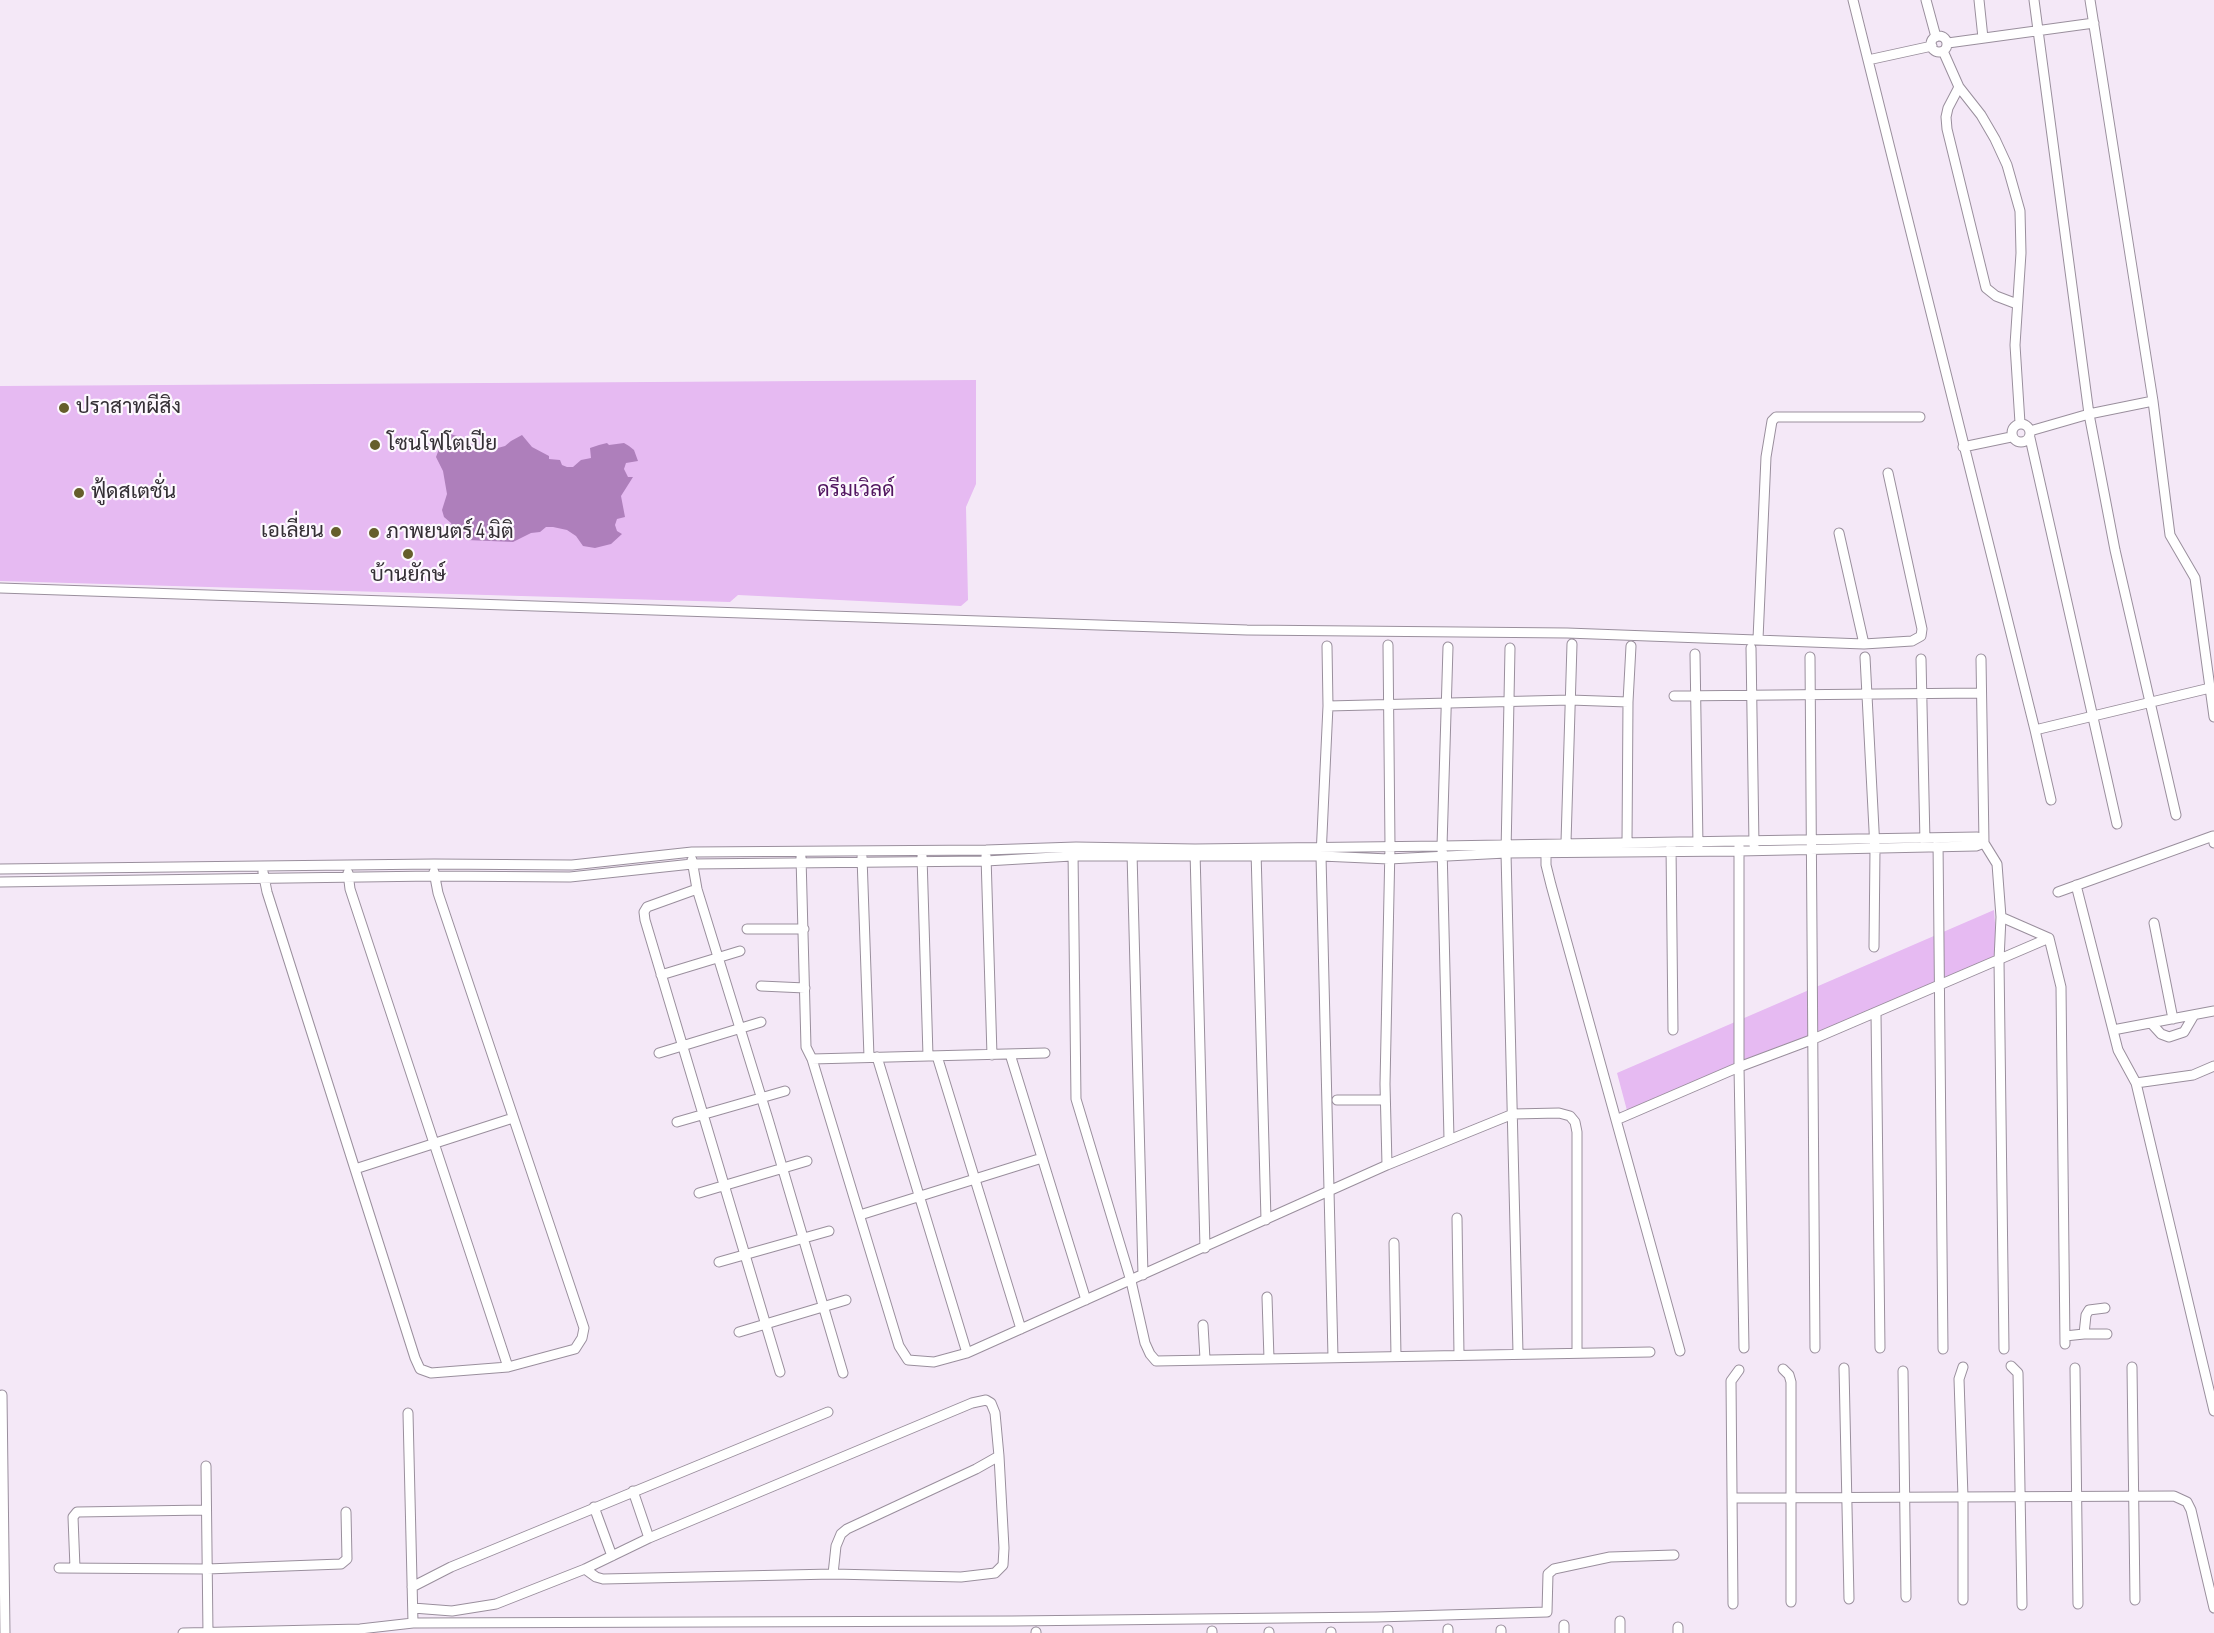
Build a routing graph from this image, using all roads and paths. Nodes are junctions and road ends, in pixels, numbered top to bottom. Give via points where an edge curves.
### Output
1 (1853, 0) edge
2 (1926, 0) edge
3 (1979, 0) edge
4 (2034, 0) edge
5 (2090, 0) edge
6 (2094, 23) junction
7 (2039, 31) junction
8 (1983, 38) junction
9 (1934, 41) junction
10 (1945, 47) junction
11 (1868, 60) junction
12 (1959, 87) junction
13 (2017, 304) junction
14 (2153, 401) junction
15 (2089, 414) junction
16 (1920, 417) dead end
17 (2020, 423) junction
18 (2030, 434) junction
19 (2012, 436) junction
20 (1964, 447) junction
21 (1888, 473) dead end
22 (1839, 533) dead end
23 (0, 588) edge
24 (1758, 639) junction
25 (1572, 644) dead end
26 (1864, 644) junction
27 (1388, 645) dead end
28 (1327, 646) dead end
29 (1631, 646) dead end
30 (1448, 647) dead end
31 (1510, 648) dead end
32 (1751, 648) dead end
33 (1695, 654) dead end
34 (1810, 657) dead end
35 (1865, 657) dead end
36 (1921, 659) dead end
37 (1981, 659) dead end
38 (2210, 688) junction
39 (1922, 693) junction
40 (1981, 693) junction
41 (1866, 694) junction
42 (1751, 695) junction
43 (1809, 695) junction
44 (1674, 696) dead end
45 (1695, 696) junction
46 (1570, 700) junction
47 (1508, 702) junction
48 (1628, 702) junction
49 (2151, 702) junction
50 (1446, 704) junction
51 (1328, 706) junction
52 (1388, 706) junction
53 (2093, 715) junction
54 (2214, 717) edge
55 (2035, 730) junction
56 (2050, 800) dead end
57 (2176, 815) dead end
58 (2117, 824) dead end
59 (1076, 835) dead end
60 (1938, 836) junction
61 (1925, 837) junction
62 (1873, 838) junction
63 (1698, 840) junction
64 (1672, 841) junction
65 (1739, 841) junction
66 (1566, 842) junction
67 (1627, 842) junction
68 (1984, 843) junction
69 (2214, 843) edge
70 (1811, 844) junction
71 (1754, 845) junction
72 (1390, 846) junction
73 (1925, 847) junction
74 (1938, 847) junction
75 (1546, 848) junction
76 (1506, 849) junction
77 (1875, 849) junction
78 (922, 850) junction
79 (986, 850) junction
80 (1074, 850) junction
81 (862, 851) junction
82 (1321, 851) junction
83 (1443, 851) junction
84 (1698, 851) junction
85 (1739, 851) junction
86 (692, 852) junction
87 (801, 852) junction
88 (1132, 852) junction
89 (1256, 852) junction
90 (1671, 852) junction
91 (1195, 853) junction
92 (1389, 860) junction
93 (986, 861) junction
94 (922, 862) junction
95 (801, 863) junction
96 (862, 863) junction
97 (434, 864) junction
98 (692, 864) junction
99 (348, 865) junction
100 (262, 866) junction
101 (188, 867) junction
102 (0, 869) edge
103 (434, 876) junction
104 (348, 877) junction
105 (264, 878) junction
106 (188, 879) junction
107 (0, 882) edge
108 (2076, 885) junction
109 (697, 889) junction
110 (2058, 892) dead end
111 (2001, 917) junction
112 (2154, 923) dead end
113 (747, 929) dead end
114 (804, 929) junction
115 (2049, 938) junction
116 (1874, 946) dead end
117 (740, 951) dead end
118 (718, 958) junction
119 (1999, 960) junction
120 (661, 975) junction
121 (1939, 985) junction
122 (761, 986) dead end
123 (805, 988) junction
124 (2214, 1011) edge
125 (1876, 1012) junction
126 (2194, 1015) junction
127 (2173, 1019) junction
128 (760, 1022) dead end
129 (2151, 1023) junction
130 (740, 1028) junction
131 (1673, 1030) dead end
132 (2113, 1030) junction
133 (1811, 1040) junction
134 (682, 1046) junction
135 (659, 1053) dead end
136 (1045, 1053) dead end
137 (1010, 1054) junction
138 (992, 1055) junction
139 (933, 1056) junction
140 (873, 1057) junction
141 (812, 1059) junction
142 (2214, 1066) edge
143 (1739, 1067) junction
144 (2136, 1083) junction
145 (785, 1091) dead end
146 (762, 1098) junction
147 (1385, 1100) junction
148 (1337, 1101) dead end
149 (1513, 1114) junction
150 (703, 1115) junction
151 (513, 1118) junction
152 (1616, 1119) junction
153 (677, 1122) dead end
154 (1449, 1139) junction
155 (435, 1143) junction
156 (1042, 1158) junction
157 (807, 1161) dead end
158 (1387, 1165) junction
159 (783, 1167) junction
160 (355, 1169) junction
161 (975, 1179) junction
162 (724, 1185) junction
163 (699, 1193) dead end
164 (1328, 1193) junction
165 (919, 1197) junction
166 (860, 1215) junction
167 (1456, 1218) dead end
168 (1266, 1220) junction
169 (829, 1231) dead end
170 (803, 1237) junction
171 (1394, 1242) dead end
172 (1205, 1248) junction
173 (745, 1254) junction
174 (719, 1262) dead end
175 (1143, 1275) junction
176 (1131, 1281) junction
177 (1267, 1297) dead end
178 (846, 1300) dead end
179 (1086, 1300) junction
180 (824, 1307) junction
181 (2105, 1308) dead end
182 (766, 1324) junction
183 (1203, 1325) dead end
184 (1021, 1329) junction
185 (739, 1332) dead end
186 (2084, 1334) junction
187 (2107, 1334) dead end
188 (1744, 1348) dead end
189 (1815, 1348) dead end
190 (1880, 1348) dead end
191 (1943, 1349) dead end
192 (2004, 1349) dead end
193 (1680, 1351) dead end
194 (1577, 1352) junction
195 (1650, 1352) dead end
196 (967, 1353) junction
197 (1518, 1353) junction
198 (1459, 1355) junction
199 (1396, 1356) junction
200 (1333, 1357) junction
201 (1205, 1359) junction
202 (1269, 1359) junction
203 (2011, 1366) dead end
204 (508, 1367) junction
205 (1963, 1367) dead end
206 (2132, 1367) dead end
207 (1844, 1368) dead end
208 (2075, 1368) dead end
209 (1783, 1369) dead end
210 (1738, 1370) dead end
211 (1904, 1371) dead end
212 (780, 1372) dead end
213 (843, 1373) dead end
214 (2, 1395) dead end
215 (2214, 1411) edge
216 (828, 1412) dead end
217 (408, 1413) dead end
218 (999, 1456) junction
219 (206, 1466) dead end
220 (633, 1491) junction
221 (2076, 1496) junction
222 (2133, 1496) junction
223 (1845, 1497) junction
224 (1904, 1497) junction
225 (1963, 1497) junction
226 (2020, 1497) junction
227 (1732, 1498) junction
228 (1790, 1498) junction
229 (594, 1507) junction
230 (206, 1510) junction
231 (346, 1512) dead end
232 (649, 1538) junction
233 (1674, 1555) dead end
234 (612, 1557) junction
235 (58, 1568) dead end
236 (75, 1568) junction
237 (207, 1569) junction
238 (585, 1569) junction
239 (833, 1574) junction
240 (412, 1587) junction
241 (1905, 1597) dead end
242 (1849, 1599) dead end
243 (1963, 1600) dead end
244 (2135, 1600) dead end
245 (1791, 1602) dead end
246 (1733, 1604) dead end
247 (2078, 1604) dead end
248 (2022, 1605) dead end
249 (413, 1608) junction
250 (2214, 1608) edge
251 (1620, 1621) dead end
252 (413, 1623) junction
253 (5, 1633) edge
254 (183, 1633) edge
255 (208, 1633) edge
256 (1620, 1633) edge

1 - 11 street
2 - 9 street
3 - 8 street
4 - 7 street
5 - 6 street
6 - 7 street
6 - 14 street
7 - 8 street
7 - 15 street
8 - 10 street
9 - 10 street via 1938,52
9 - 10 street via 1942,36
9 - 11 street
10 - 12 street
11 - 20 street
12 - 13 street via 1995,139 2016,192 2022,233
12 - 13 street via 1948,108 1947,129 1986,288
13 - 17 street via 2015,345
14 - 15 street
14 - 38 street via 2170,535 2194,578
15 - 18 street
15 - 49 street via 2115,550
16 - 24 street via 1776,417 1772,421 1766,457
17 - 18 street via 2026,425
17 - 19 street via 2014,426
18 - 19 street via 2024,443 2016,442
18 - 53 street
19 - 20 street
20 - 55 street
21 - 26 street via 1922,629 1921,636 1912,641
22 - 26 street
23 - 24 street via 1247,630
24 - 26 street
25 - 46 street
27 - 52 street
28 - 51 street
29 - 48 street
30 - 50 street
31 - 47 street
32 - 42 street
33 - 45 street
34 - 43 street
35 - 41 street
36 - 39 street
37 - 40 street
38 - 49 street
38 - 54 street
39 - 40 street
39 - 41 street
39 - 61 street
40 - 68 street
41 - 43 street
41 - 62 street
42 - 43 street
42 - 45 street
42 - 71 street
43 - 70 street
44 - 45 street
45 - 63 street
46 - 47 street
46 - 48 street
46 - 66 street
47 - 50 street
47 - 76 street
48 - 67 street
49 - 53 street
49 - 57 street
50 - 52 street
50 - 83 street
51 - 52 street
51 - 82 street
52 - 72 street
53 - 55 street
53 - 58 street
55 - 56 street
59 - 80 street
60 - 61 street
60 - 68 street via 1977,837
60 - 74 street
61 - 62 street
61 - 73 street
62 - 70 street
62 - 77 street
63 - 64 street
63 - 65 street
63 - 84 street
64 - 67 street
64 - 90 street
65 - 71 street
65 - 85 street
66 - 67 street
66 - 75 street
68 - 74 street
68 - 111 street via 1997,864
69 - 108 street via 2213,836
70 - 71 street
70 - 77 street
70 - 133 street
71 - 85 street
72 - 82 street
72 - 83 street
72 - 92 street
73 - 74 street
73 - 77 street
74 - 121 street
75 - 76 street
75 - 90 street
75 - 152 street via 1546,866
76 - 83 street
76 - 149 street
77 - 116 street
78 - 79 street
78 - 81 street
78 - 94 street
79 - 80 street
79 - 93 street
80 - 88 street
80 - 93 street
80 - 176 street via 1076,1099
81 - 87 street
81 - 96 street
82 - 89 street
82 - 92 street
82 - 164 street
83 - 92 street
83 - 154 street
84 - 85 street
84 - 90 street
85 - 143 street
86 - 87 street
86 - 97 street via 572,865
86 - 98 street
87 - 95 street
88 - 91 street
88 - 175 street
89 - 91 street
89 - 168 street
90 - 131 street
91 - 172 street
92 - 147 street
93 - 94 street
93 - 138 street
94 - 96 street
94 - 139 street
95 - 96 street
95 - 98 street
95 - 114 street
96 - 140 street
97 - 99 street
97 - 103 street
98 - 103 street via 570,877
98 - 109 street
99 - 100 street
99 - 104 street
100 - 101 street
100 - 105 street
101 - 102 street
101 - 106 street
103 - 104 street
103 - 151 street
104 - 105 street
104 - 155 street
105 - 106 street
105 - 160 street
106 - 107 street
108 - 110 street
108 - 132 street
109 - 118 street
109 - 120 street via 644,912
111 - 115 street
111 - 119 street
112 - 127 street
113 - 114 street
114 - 123 street
115 - 119 street
115 - 186 street via 2061,987 2065,1340
117 - 118 street
118 - 120 street
118 - 130 street
119 - 121 street
119 - 192 street
120 - 134 street
121 - 125 street
121 - 191 street
122 - 123 street
123 - 141 street via 806,1047
124 - 126 street
125 - 133 street
125 - 190 street
126 - 127 street
126 - 129 street via 2184,1032 2169,1037
127 - 129 street
128 - 130 street
129 - 132 street
130 - 134 street
130 - 146 street
132 - 144 street via 2118,1050
133 - 143 street
133 - 189 street
134 - 135 street
134 - 150 street
136 - 137 street
137 - 138 street
137 - 156 street
138 - 139 street
139 - 140 street
139 - 161 street
140 - 141 street
140 - 165 street
141 - 166 street
142 - 144 street via 2193,1075
143 - 152 street
143 - 188 street
144 - 215 street
145 - 146 street
146 - 150 street
146 - 159 street
147 - 148 street
147 - 158 street
149 - 154 street
149 - 194 street via 1559,1113 1575,1122
149 - 197 street
150 - 153 street
150 - 162 street
151 - 155 street
151 - 204 street via 584,1328 575,1349
152 - 193 street
154 - 158 street
155 - 160 street
155 - 204 street
156 - 161 street
156 - 179 street
157 - 159 street
158 - 164 street
159 - 162 street
159 - 170 street
160 - 204 street via 420,1369 431,1373
161 - 165 street
161 - 184 street
162 - 163 street
162 - 173 street
164 - 168 street
164 - 200 street
165 - 166 street
165 - 196 street
166 - 196 street via 903,1354 908,1360 934,1362
167 - 198 street
168 - 172 street
169 - 170 street
170 - 173 street
170 - 180 street
171 - 199 street
172 - 175 street
173 - 174 street
173 - 182 street
175 - 176 street
176 - 179 street
176 - 201 street via 1145,1343 1156,1361
177 - 202 street
178 - 180 street
179 - 184 street
180 - 182 street
180 - 213 street
181 - 186 street via 2089,1310
182 - 185 street
182 - 212 street
183 - 201 street
184 - 196 street
186 - 187 street
194 - 195 street
194 - 197 street
197 - 198 street
198 - 199 street
199 - 200 street
200 - 202 street
201 - 202 street
203 - 226 street via 2018,1373
205 - 225 street via 1959,1379
206 - 222 street
207 - 223 street
208 - 221 street
209 - 228 street via 1791,1382
210 - 227 street via 1731,1381
211 - 224 street
214 - 253 street
216 - 220 street
217 - 240 street
218 - 232 street via 995,1413 991,1403 978,1401
218 - 239 street via 847,1529 836,1546
218 - 239 street via 1004,1548 1003,1565 995,1572 961,1577
219 - 230 street
220 - 229 street
220 - 232 street
221 - 222 street
221 - 226 street
221 - 247 street
222 - 244 street
222 - 250 street via 2175,1496 2187,1502
223 - 224 street
223 - 228 street
223 - 242 street
224 - 225 street
224 - 241 street
225 - 226 street
225 - 243 street
226 - 248 street
227 - 228 street
227 - 246 street
228 - 245 street
229 - 234 street
229 - 240 street
230 - 236 street via 77,1512 73,1517
230 - 237 street
231 - 237 street via 347,1558 341,1564
232 - 234 street
233 - 252 street via 1610,1557 1554,1569 1548,1574 1547,1612 1012,1621
234 - 238 street
235 - 236 street
236 - 237 street
237 - 255 street
238 - 239 street via 603,1579
238 - 249 street via 496,1604 452,1611
240 - 249 street
249 - 252 street
251 - 256 street
252 - 255 street via 360,1629
254 - 255 street

